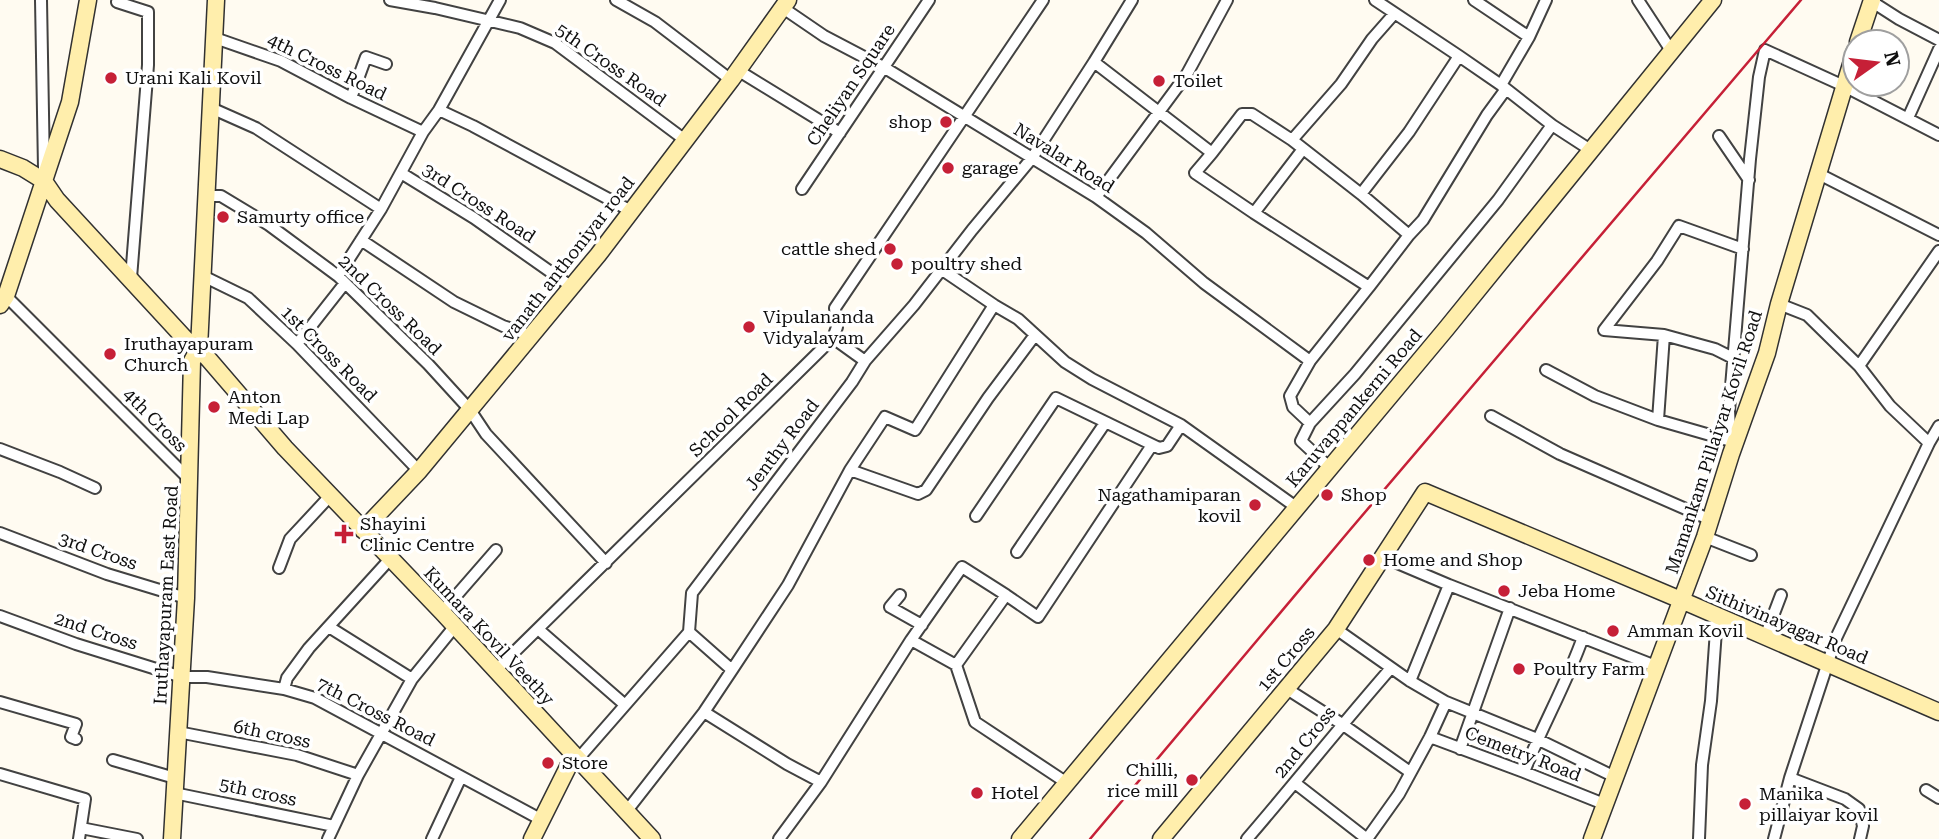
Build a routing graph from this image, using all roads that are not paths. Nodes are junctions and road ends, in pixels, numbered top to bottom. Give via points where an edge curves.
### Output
1 (41, 0) edge
2 (88, 0) edge
3 (216, 0) edge
4 (390, 0) edge
5 (500, 0) edge
6 (616, 0) edge
7 (929, 0) edge
8 (1043, 0) edge
9 (1132, 0) edge
10 (1227, 0) edge
11 (1375, 0) edge
12 (1474, 0) edge
13 (1546, 0) edge
14 (1638, 0) edge
15 (1713, 0) edge
16 (1871, 1) edge
17 (117, 2) dead end
18 (786, 4) edge
19 (1394, 13) junction
20 (489, 21) junction
21 (1862, 28) edge
22 (1529, 37) junction
23 (215, 38) junction
24 (1939, 40) edge
25 (1939, 49) edge
26 (1672, 52) junction
27 (1459, 56) junction
28 (1094, 62) junction
29 (386, 64) dead end
30 (885, 68) junction
31 (735, 76) junction
32 (1841, 85) edge
33 (1503, 87) junction
34 (1841, 97) edge
35 (351, 98) junction
36 (1868, 98) edge
37 (211, 108) junction
38 (439, 110) junction
39 (1159, 111) junction
40 (965, 117) junction
41 (1908, 118) junction
42 (1552, 125) junction
43 (423, 132) junction
44 (840, 133) junction
45 (1939, 135) edge
46 (1720, 136) dead end
47 (685, 140) junction
48 (1292, 140) junction
49 (1303, 149) junction
50 (1592, 151) junction
51 (1212, 153) junction
52 (1032, 158) junction
53 (0, 159) edge
54 (401, 173) junction
55 (47, 174) junction
56 (1819, 174) junction
57 (1749, 180) junction
58 (802, 189) dead end
59 (1361, 194) junction
60 (206, 196) junction
61 (1096, 197) junction
62 (381, 209) junction
63 (631, 211) junction
64 (1254, 213) junction
65 (1409, 235) junction
66 (1939, 235) edge
67 (361, 240) junction
68 (1743, 249) junction
69 (1939, 251) edge
70 (941, 269) junction
71 (202, 276) junction
72 (131, 278) junction
73 (341, 279) junction
74 (572, 287) junction
75 (1369, 287) junction
76 (3, 301) edge
77 (1779, 304) junction
78 (994, 305) junction
79 (1035, 335) junction
80 (1664, 335) junction
81 (532, 336) junction
82 (833, 338) junction
83 (297, 344) junction
84 (197, 351) junction
85 (1733, 358) junction
86 (865, 361) junction
87 (1310, 361) junction
88 (1859, 366) junction
89 (1546, 370) dead end
90 (470, 410) junction
91 (1491, 416) dead end
92 (1658, 420) junction
93 (1105, 423) junction
94 (1310, 424) junction
95 (1181, 425) junction
96 (1939, 426) edge
97 (1929, 443) junction
98 (1152, 445) junction
99 (1731, 447) junction
100 (0, 449) edge
101 (1330, 468) junction
102 (850, 470) junction
103 (419, 471) junction
104 (190, 480) junction
105 (95, 488) dead end
106 (1425, 492) joint
107 (330, 496) junction
108 (1296, 507) junction
109 (976, 516) dead end
110 (1710, 520) junction
111 (363, 530) junction
112 (0, 533) edge
113 (1705, 537) junction
114 (496, 550) dead end
115 (1017, 552) dead end
116 (1751, 555) dead end
117 (1383, 557) junction
118 (390, 559) junction
119 (606, 564) junction
120 (279, 568) dead end
121 (1449, 585) junction
122 (900, 595) dead end
123 (1006, 595) junction
124 (1781, 595) dead end
125 (186, 598) junction
126 (1681, 600) junction
127 (1510, 608) junction
128 (442, 612) junction
129 (1717, 615) junction
130 (0, 616) edge
131 (922, 625) junction
132 (455, 626) junction
133 (329, 627) junction
134 (538, 629) junction
135 (1336, 629) junction
136 (689, 632) junction
137 (1583, 636) junction
138 (1765, 637) junction
139 (911, 640) junction
140 (956, 665) junction
141 (1828, 665) junction
142 (1658, 667) junction
143 (1391, 668) junction
144 (496, 670) junction
145 (732, 670) junction
146 (182, 677) junction
147 (412, 679) junction
148 (1410, 681) junction
149 (284, 688) junction
150 (1287, 689) junction
151 (0, 702) edge
152 (1446, 702) junction
153 (624, 704) junction
154 (704, 712) junction
155 (1939, 712) edge
156 (1473, 713) junction
157 (1342, 724) junction
158 (178, 732) junction
159 (382, 733) junction
160 (1430, 737) junction
161 (76, 739) dead end
162 (1537, 739) junction
163 (1460, 749) junction
164 (576, 757) junction
165 (113, 760) dead end
166 (1410, 772) junction
167 (1524, 772) junction
168 (0, 775) edge
169 (358, 775) junction
170 (461, 777) junction
171 (1615, 777) junction
172 (1790, 778) junction
173 (821, 782) junction
174 (1067, 783) junction
175 (1295, 783) junction
176 (175, 785) junction
177 (1926, 790) dead end
178 (1939, 798) edge
179 (1604, 804) junction
180 (626, 812) junction
181 (540, 819) junction
182 (334, 826) junction
183 (80, 833) edge
184 (137, 839) edge
185 (172, 839) edge
186 (328, 839) edge
187 (432, 839) edge
188 (531, 839) edge
189 (652, 839) edge
190 (779, 839) edge
191 (1020, 839) edge
192 (1161, 839) edge
193 (1248, 839) edge
194 (1367, 839) edge
195 (1592, 839) edge
196 (1699, 839) edge
197 (1774, 839) edge
198 (1860, 839) edge

1 - 55 street
2 - 55 street via 70,102
3 - 23 street, Iruthayapuram East Road
4 - 20 street, 5th Cross Road
5 - 20 street
6 - 31 street
7 - 30 street, Cheliyan Square
8 - 40 street
9 - 28 street, Jenthy Road
10 - 39 street via 1187,74
11 - 19 street
12 - 22 street
13 - 22 street
14 - 26 street
15 - 26 street, Karuvappankerni Road
16 - 21 street
16 - 24 street
17 - 72 street via 148,12
18 - 30 street, Navalar Road via 824,36
18 - 31 street, vanath anthoniyar road
19 - 27 street
19 - 48 street
20 - 38 street
20 - 47 street, 5th Cross Road via 555,43
22 - 33 street
23 - 35 street, 4th Cross Road via 281,61
23 - 37 street, Iruthayapuram East Road
25 - 41 street
26 - 50 street, Karuvappankerni Road
27 - 33 street
27 - 59 street
28 - 39 street
28 - 52 street, Jenthy Road
29 - 35 street via 366,57
30 - 40 street, Navalar Road
30 - 44 street, Cheliyan Square
31 - 44 street
31 - 47 street, vanath anthoniyar road
32 - 57 street via 1765,50
33 - 42 street
33 - 65 street
34 - 56 street, Mamankam Pillaiyar Kovil Road
35 - 43 street, 4th Cross Road
36 - 41 street
37 - 60 street, Iruthayapuram East Road
37 - 62 street via 256,128
38 - 43 street
38 - 63 street
39 - 51 street
39 - 61 street
40 - 52 street, Navalar Road
40 - 82 street via 835,308
41 - 45 street
42 - 50 street
42 - 94 street via 1498,200
43 - 54 street
44 - 58 street, Cheliyan Square
46 - 57 street
47 - 63 street, vanath anthoniyar road
48 - 49 street
48 - 51 street via 1252,114 1242,114
49 - 59 street
49 - 64 street
50 - 101 street, Karuvappankerni Road
51 - 64 street via 1195,173
52 - 61 street, Navalar Road
52 - 70 street, Jenthy Road
53 - 55 street
54 - 62 street
54 - 74 street, 3rd Cross Road
55 - 72 street, Kumara Kovil Veethy via 57,200
55 - 76 street
56 - 66 street
56 - 77 street, Mamankam Pillaiyar Kovil Road
57 - 68 street
59 - 65 street
60 - 71 street, Iruthayapuram East Road
60 - 73 street, 2nd Cross Road via 221,196 269,225
61 - 87 street, Navalar Road
62 - 67 street
63 - 74 street, vanath anthoniyar road
64 - 75 street
65 - 75 street
67 - 73 street
67 - 81 street via 454,302
68 - 80 street via 1679,226 1604,330
68 - 85 street
69 - 88 street
70 - 78 street
70 - 86 street, Jenthy Road
71 - 83 street, 1st Cross Road via 248,298
71 - 84 street, Iruthayapuram East Road
72 - 84 street, Kumara Kovil Veethy
73 - 83 street
73 - 90 street, 2nd Cross Road
74 - 81 street, vanath anthoniyar road
75 - 87 street
76 - 104 street, 4th Cross
77 - 88 street via 1807,315
77 - 99 street, Mamankam Pillaiyar Kovil Road via 1767,353
78 - 79 street
78 - 102 street via 915,430 885,417
79 - 95 street via 1074,368
79 - 102 street via 926,490 918,494
80 - 85 street
80 - 92 street
81 - 90 street, vanath anthoniyar road
82 - 86 street
82 - 119 street, School Road
83 - 103 street, 1st Cross Road
84 - 104 street, Iruthayapuram East Road via 192,361
84 - 107 street, Kumara Kovil Veethy
85 - 99 street
86 - 136 street, Jenthy Road via 692,593
87 - 94 street via 1290,396 1293,407
88 - 97 street via 1890,406
89 - 92 street via 1595,396
90 - 103 street, vanath anthoniyar road
90 - 119 street, 2nd Cross Road via 486,434
91 - 110 street via 1560,454
92 - 99 street
93 - 98 street
93 - 109 street via 1056,398
93 - 115 street
94 - 101 street via 1301,441
95 - 98 street via 1167,446
95 - 108 street
96 - 97 street
97 - 141 street
98 - 123 street via 1038,617
99 - 110 street, Mamankam Pillaiyar Kovil Road
100 - 105 street
101 - 108 street, Karuvappankerni Road
102 - 145 street via 788,585
103 - 111 street, vanath anthoniyar road
104 - 125 street, Iruthayapuram East Road
106 - 117 street, 1st Cross
106 - 126 street, Sithivinayagar Road
107 - 111 street, Kumara Kovil Veethy
107 - 120 street via 290,539
108 - 174 street, Karuvappankerni Road
110 - 113 street, Mamankam Pillaiyar Kovil Road
111 - 118 street, Kumara Kovil Veethy
112 - 125 street, 3rd Cross
113 - 116 street
113 - 126 street, Mamankam Pillaiyar Kovil Road
114 - 128 street
117 - 121 street
117 - 135 street, 1st Cross
118 - 128 street, Kumara Kovil Veethy
118 - 133 street
119 - 134 street, School Road
121 - 127 street
121 - 148 street
122 - 131 street via 890,607
123 - 131 street via 962,567
123 - 140 street
124 - 138 street
125 - 146 street, Iruthayapuram East Road
126 - 129 street, Sithivinayagar Road
126 - 142 street, Mamankam Pillaiyar Kovil Road
127 - 137 street
127 - 156 street
128 - 132 street, Kumara Kovil Veethy
129 - 138 street, Sithivinayagar Road
129 - 196 street
130 - 146 street, 2nd Cross
131 - 139 street
132 - 144 street, Kumara Kovil Veethy
132 - 147 street
133 - 147 street
133 - 149 street via 309,648
134 - 144 street, School Road
134 - 153 street
135 - 143 street
135 - 150 street, 1st Cross
136 - 145 street
136 - 153 street
137 - 142 street
137 - 162 street
138 - 141 street, Sithivinayagar Road
139 - 140 street
139 - 173 street
140 - 174 street via 975,722
141 - 155 street, Sithivinayagar Road
141 - 172 street
142 - 171 street, Mamankam Pillaiyar Kovil Road
143 - 148 street
143 - 157 street, 2nd Cross
144 - 164 street, Kumara Kovil Veethy
145 - 154 street
146 - 149 street, 7th Cross Road
146 - 158 street, Iruthayapuram East Road
147 - 159 street
148 - 152 street
149 - 159 street, 7th Cross Road via 315,698
150 - 157 street
150 - 192 street, 1st Cross
151 - 161 street via 76,724 71,737
152 - 156 street
152 - 160 street
153 - 164 street
154 - 173 street
154 - 180 street
156 - 162 street
156 - 163 street
157 - 166 street
157 - 175 street, 2nd Cross
158 - 169 street, 6th cross via 297,755
158 - 176 street, Iruthayapuram East Road
159 - 169 street
159 - 170 street, 7th Cross Road
160 - 163 street, Cemetry Road
160 - 166 street
162 - 167 street
162 - 171 street
163 - 167 street, Cemetry Road
164 - 180 street, Kumara Kovil Veethy
164 - 181 street
165 - 176 street, 5th cross
166 - 194 street
167 - 179 street, Cemetry Road
168 - 183 street via 85,799
169 - 182 street
170 - 181 street, 7th Cross Road
170 - 187 street
171 - 179 street, Mamankam Pillaiyar Kovil Road
172 - 197 street
172 - 198 street via 1859,809
173 - 190 street
174 - 191 street, Karuvappankerni Road
175 - 193 street, 2nd Cross
175 - 194 street
176 - 182 street, 5th cross
176 - 185 street, Iruthayapuram East Road
177 - 178 street
179 - 195 street, Mamankam Pillaiyar Kovil Road
180 - 189 street, Kumara Kovil Veethy
181 - 188 street
182 - 186 street
183 - 184 street

